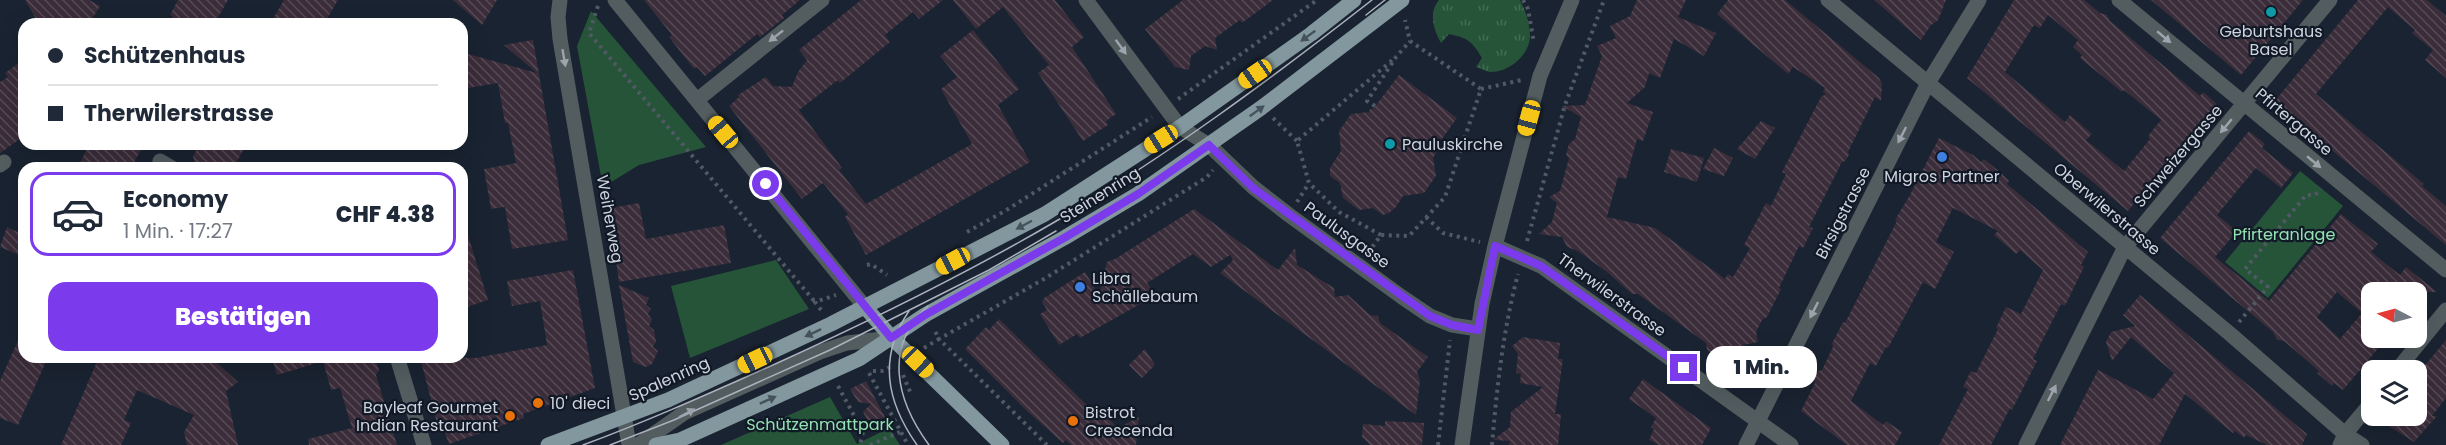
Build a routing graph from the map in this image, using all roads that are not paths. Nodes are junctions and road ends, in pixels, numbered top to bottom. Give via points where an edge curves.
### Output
1 (560, 0) edge
2 (615, 0) edge
3 (822, 0) edge
4 (1086, 0) edge
5 (1354, 0) edge
6 (1402, 0) edge
7 (1572, 0) edge
8 (1828, 0) edge
9 (1979, 0) edge
10 (2119, 0) edge
11 (2330, 0) edge
12 (1928, 83) junction
13 (697, 100) junction
14 (2244, 104) junction
15 (1180, 127) junction
16 (1209, 145) junction
17 (1495, 246) junction
18 (2125, 247) junction
19 (2446, 270) edge
20 (2446, 310) edge
21 (870, 312) junction
22 (1478, 330) junction
23 (891, 338) junction
24 (2405, 360) edge
25 (399, 363) edge
26 (2361, 416) edge
27 (625, 418) junction
28 (1758, 421) junction
29 (2343, 440) edge
30 (424, 445) edge
31 (548, 445) edge
32 (629, 445) edge
33 (638, 445) edge
34 (656, 445) edge
35 (1002, 445) edge
36 (1462, 445) edge
37 (1746, 445) edge
38 (1791, 445) edge
39 (2026, 445) edge
40 (2362, 445) edge

1 -> 27 street, Weiherweg via 560,39
2 - 13 street
3 -> 13 street
4 -> 15 street
5 -> 15 main road, Steinenring
16 -> 6 main road, Steinenring
7 - 17 street via 1540,76
8 - 12 street, Oberwilerstrasse
9 - 12 street, Birsigstrasse
10 -> 14 street, Pfirtergasse
11 - 14 street, Schweizergasse
12 - 18 street, Oberwilerstrasse
12 -> 28 street, Birsigstrasse
13 - 21 street
14 -> 18 street, Schweizergasse
14 -> 19 street, Pfirtergasse
15 - 16 street, Paulusgasse
15 -> 21 main road, Steinenring via 1045,213
16 - 22 street, Paulusgasse via 1253,188 1421,310 1452,325
16 - 23 main road, Steinenring via 1128,200
17 - 22 street
17 - 28 street, Therwilerstrasse via 1541,266
18 - 29 street, Oberwilerstrasse via 2229,333
39 -> 18 street, Schweizergasse
20 - 24 street
21 - 23 main road
21 -> 27 main road, Spalenring
22 - 36 street
33 -> 23 street via 684,413 820,352 847,343
34 -> 23 main road via 680,440 859,359
23 - 35 main road
25 - 30 street
26 - 29 street
27 - 31 main road, Spalenring
27 - 32 street, Weiherweg
28 - 37 street, Birsigstrasse
28 - 38 street, Therwilerstrasse
29 - 40 street, Oberwilerstrasse

